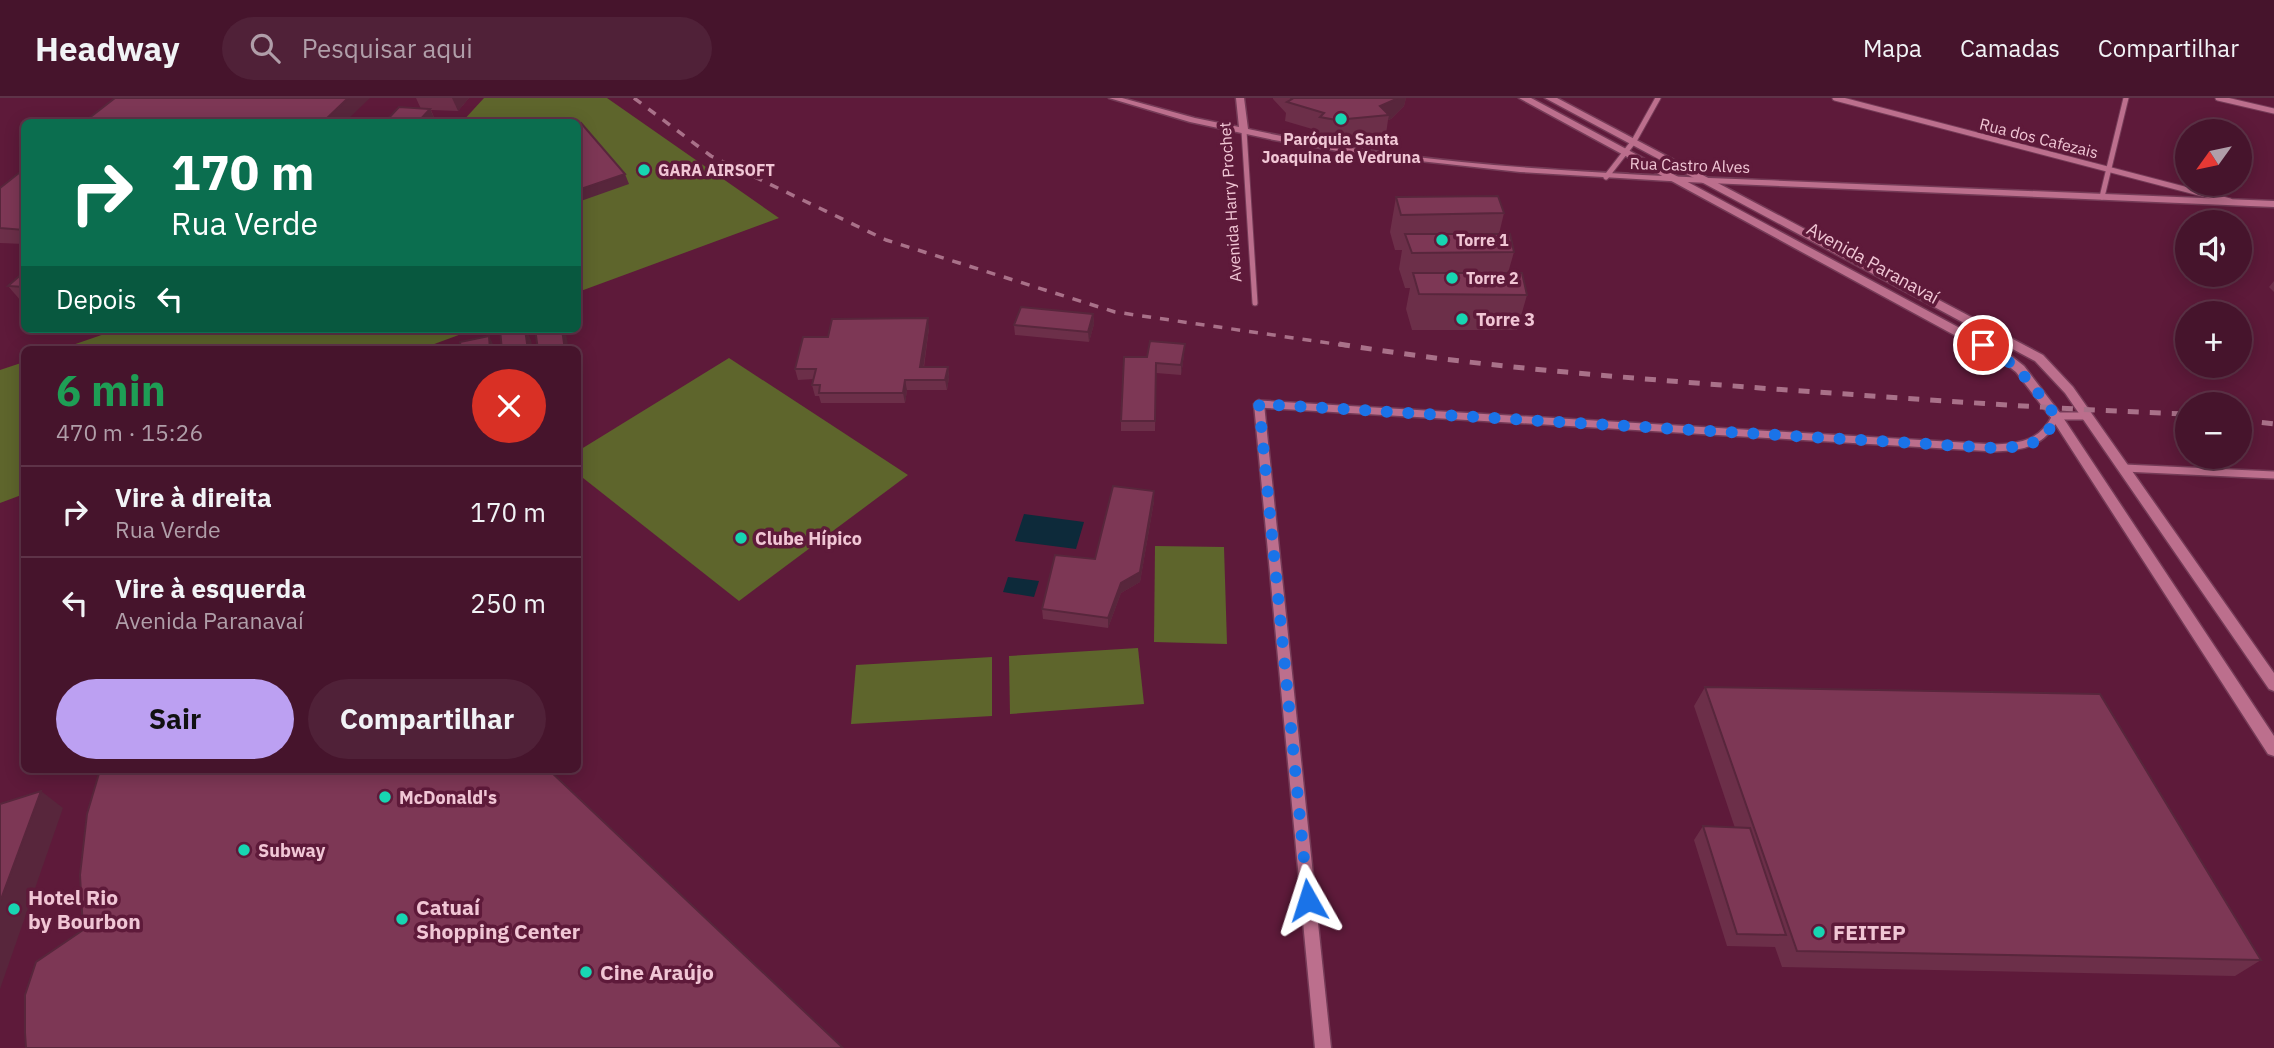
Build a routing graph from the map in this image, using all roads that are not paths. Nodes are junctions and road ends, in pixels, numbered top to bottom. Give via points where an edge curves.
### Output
1 (1113, 98) edge
2 (1240, 98) edge
3 (1524, 98) edge
4 (1550, 98) edge
5 (1658, 98) edge
6 (1835, 98) edge
7 (2126, 98) edge
8 (2218, 98) edge
9 (2274, 111) edge
10 (1244, 131) junction
11 (1634, 141) junction
12 (1626, 151) junction
13 (2110, 168) junction
14 (1606, 177) junction
15 (1706, 180) junction
16 (1682, 181) junction
17 (2102, 197) junction
18 (2238, 203) junction
19 (2274, 204) edge
20 (1255, 303) dead end
21 (1259, 404) joint
22 (2056, 416) junction
23 (2087, 416) junction
24 (2124, 468) junction
25 (2274, 475) edge
26 (2274, 685) edge
27 (2274, 749) edge
28 (1323, 1048) edge

1 - 10 street, Rua Castro Alves
2 - 10 street, Avenida Harry Prochet
3 - 12 main road, Avenida Paranavaí
4 - 11 main road, Avenida Paranavaí
5 - 11 street
6 - 13 street, Rua dos Cafezais
7 - 13 street
8 - 9 street
10 - 14 street, Rua Castro Alves via 1375,155
10 - 20 street, Avenida Harry Prochet
11 - 12 street
11 - 15 main road, Avenida Paranavaí
12 - 14 street
12 - 16 main road, Avenida Paranavaí
13 - 17 street
13 - 18 street, Rua dos Cafezais
14 - 16 street, Rua Castro Alves
15 - 16 street, Rua Castro Alves
15 - 17 street, Rua Castro Alves
15 - 23 main road, Avenida Paranavaí via 2030,352 2061,379
16 - 22 main road, Avenida Paranavaí via 2006,358
17 - 18 street, Rua Castro Alves
18 - 19 street, Rua Castro Alves
21 - 22 street via 1995,448 2030,444 2047,435
21 - 28 street
22 - 23 street
22 - 27 main road, Avenida Paranavaí
23 - 24 main road, Avenida Paranavaí
24 - 25 street
24 - 26 main road, Avenida Paranavaí

